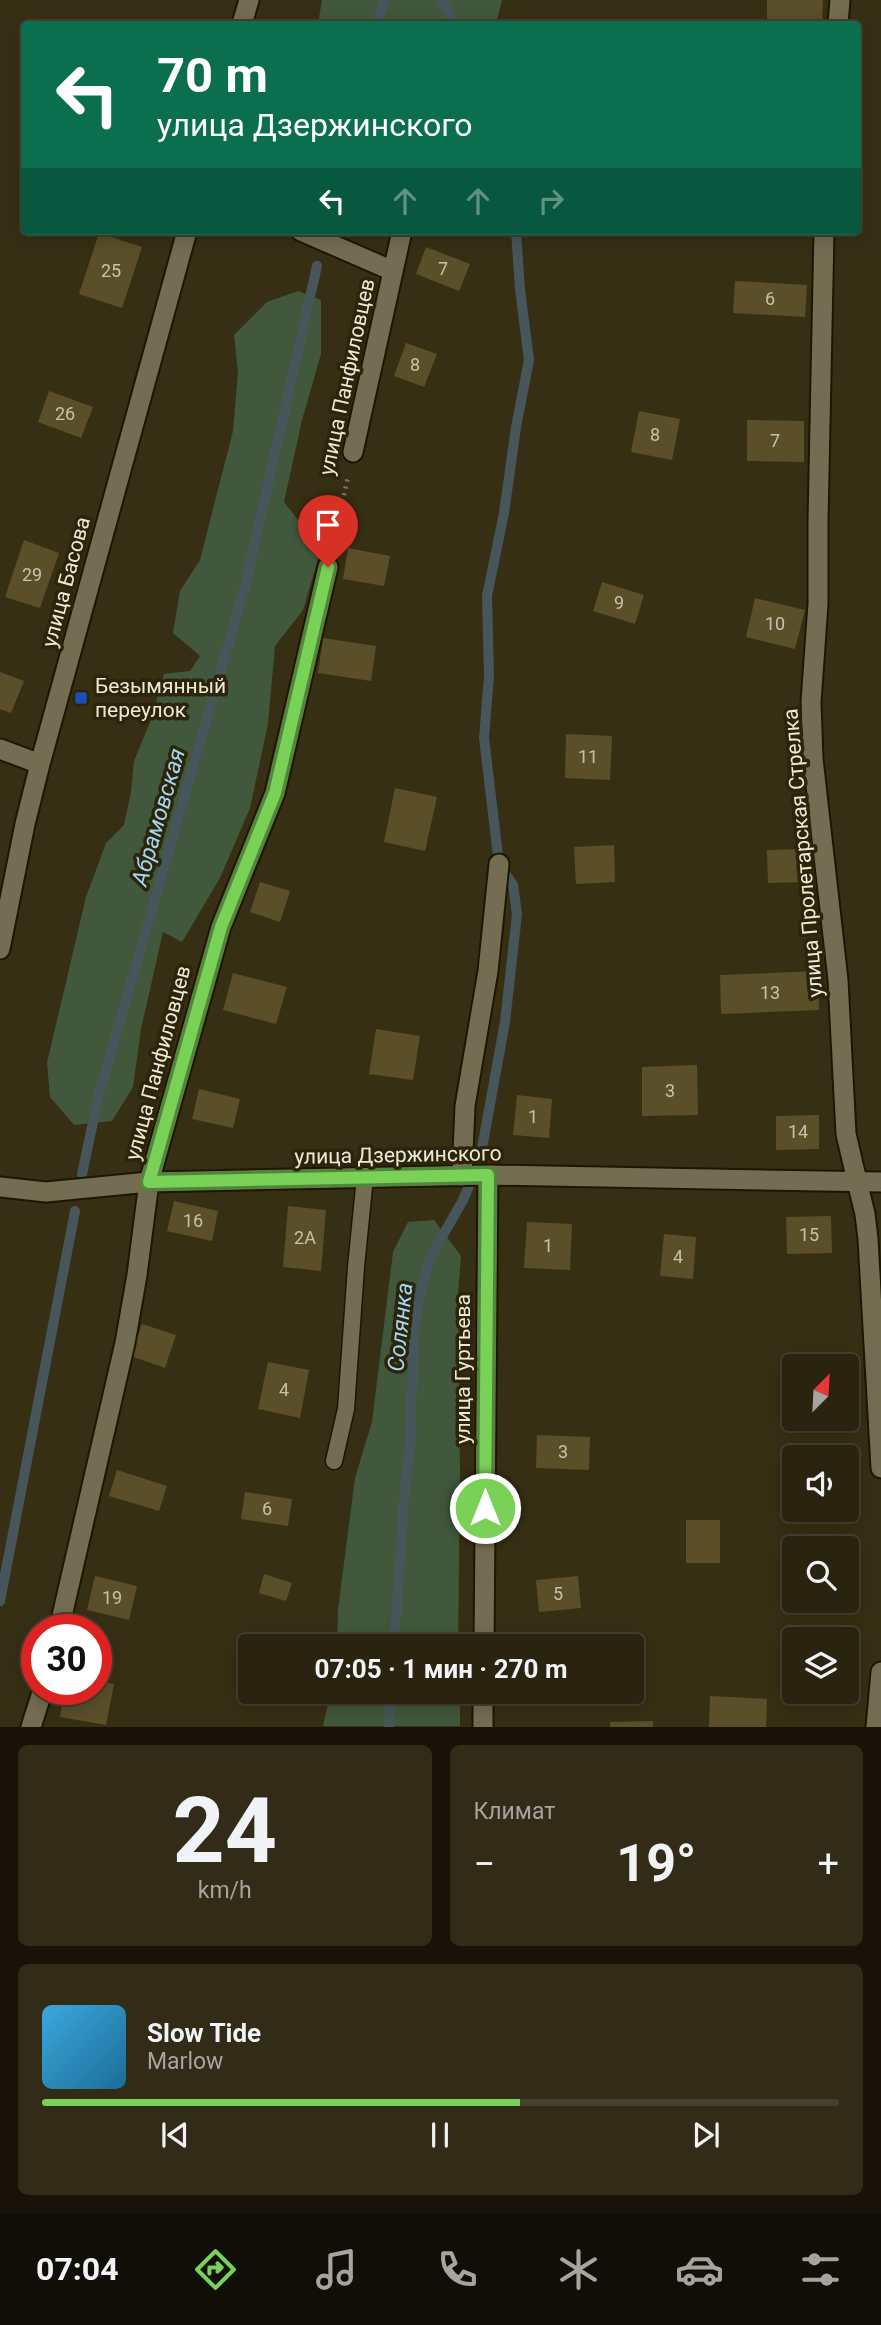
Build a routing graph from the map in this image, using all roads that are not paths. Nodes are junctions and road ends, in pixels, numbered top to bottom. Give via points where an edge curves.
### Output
1 (249, 0) edge
2 (840, 0) edge
3 (243, 21) edge
4 (838, 21) edge
5 (186, 235) edge
6 (310, 235) edge
7 (401, 235) edge
8 (824, 235) edge
9 (393, 271) junction
10 (353, 452) road end
11 (328, 567) road end
12 (0, 749) edge
13 (40, 764) junction
14 (499, 864) dead end
15 (0, 949) edge
16 (488, 1175) junction
17 (462, 1176) junction
18 (365, 1177) junction
19 (857, 1181) junction
20 (149, 1182) junction
21 (881, 1182) edge
22 (0, 1187) edge
23 (334, 1461) dead end
24 (881, 1468) edge
25 (62, 1614) edge
26 (484, 1634) edge
27 (881, 1672) edge
28 (484, 1704) edge
29 (38, 1705) edge
30 (31, 1727) edge
31 (483, 1727) edge
32 (876, 1727) edge

1 - 3 street
2 - 4 street
5 - 13 street, улица Басова
6 - 9 street
7 - 9 street, улица Панфиловцев
8 - 19 street, улица Пролетарская Стрелка via 818,604 811,702 813,759 838,980 846,1133
9 - 10 street, улица Панфиловцев
11 - 20 street, улица Панфиловцев via 275,793 221,927
12 - 13 street
13 - 15 street, улица Басова
14 - 17 street via 488,971 465,1106
16 - 17 street, улица Дзержинского
16 - 19 street, улица Дзержинского
16 - 26 street, улица Гуртьева
17 - 18 street, улица Дзержинского
18 - 20 street, улица Дзержинского
18 - 23 lane via 346,1409
19 - 21 street, улица Дзержинского
19 - 24 street, улица Пролетарская Стрелка via 868,1239
20 - 22 street, улица Дзержинского via 46,1192
20 - 25 street, улица Панфиловцев via 125,1343
27 - 32 street
28 - 31 street
29 - 30 street

